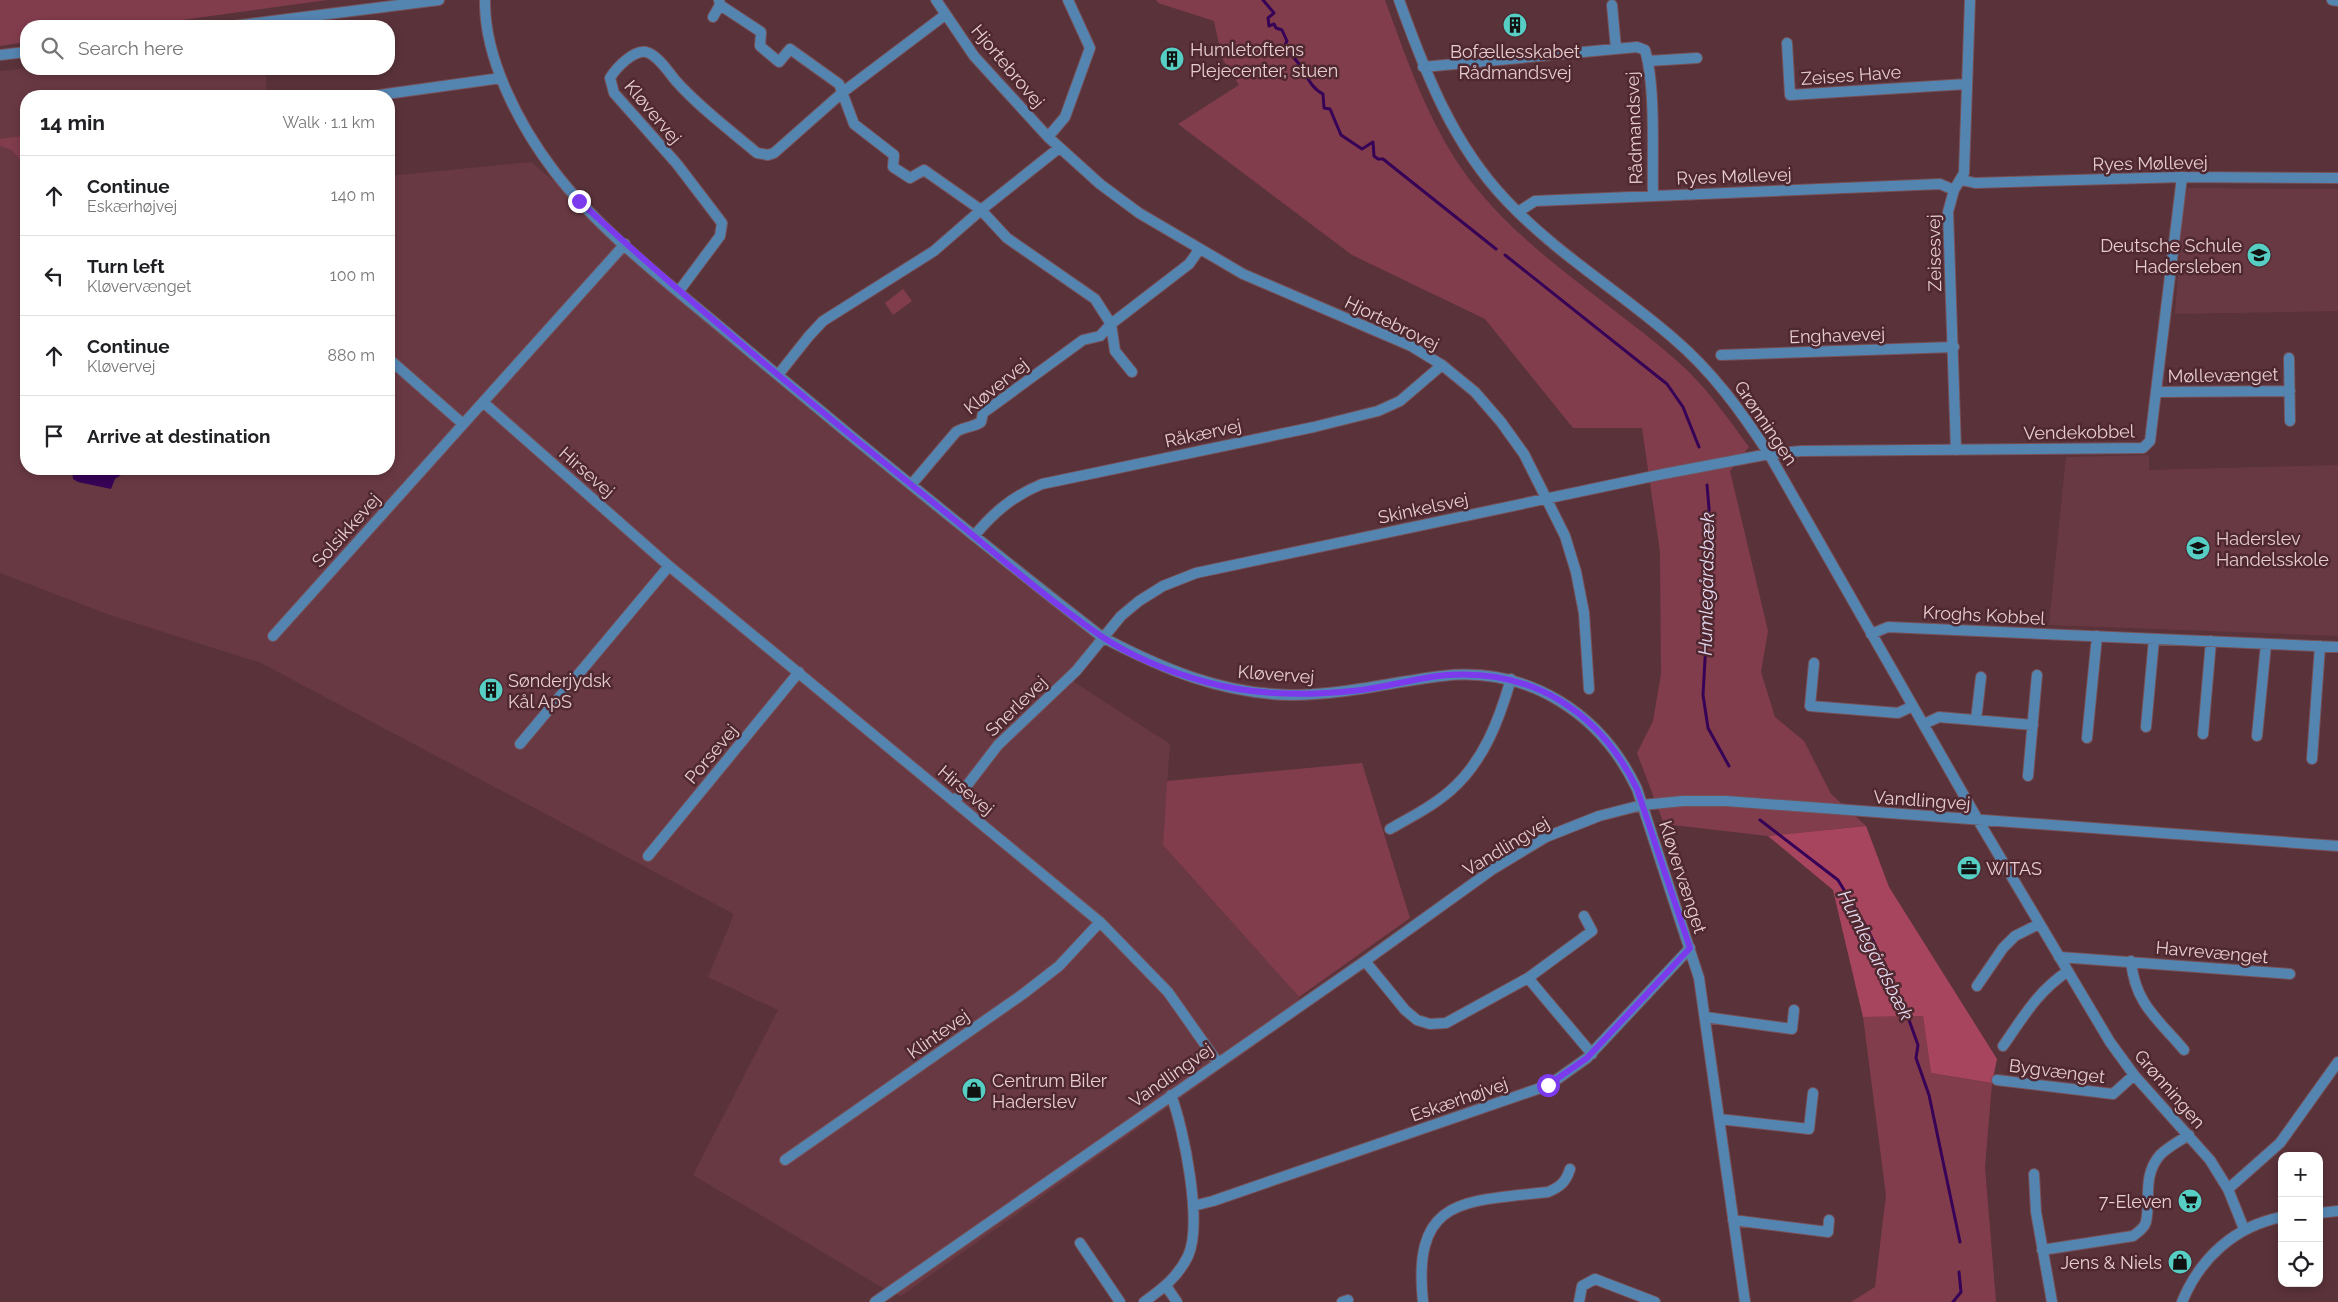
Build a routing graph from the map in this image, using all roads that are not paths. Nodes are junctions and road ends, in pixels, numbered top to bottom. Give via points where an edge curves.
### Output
1 (438, 0) edge
2 (485, 0) edge
3 (936, 0) edge
4 (1068, 0) edge
5 (1399, 0) edge
6 (1970, 0) edge
7 (2332, 0) edge
8 (2338, 1) edge
9 (719, 3) edge
10 (1612, 5) dead end
11 (945, 15) junction
12 (713, 17) dead end
13 (280, 20) edge
14 (1787, 43) dead end
15 (1616, 49) junction
16 (20, 53) edge
17 (0, 55) edge
18 (1697, 58) dead end
19 (1648, 61) junction
20 (1423, 67) junction
21 (501, 78) junction
22 (1967, 84) junction
23 (843, 92) junction
24 (395, 93) edge
25 (1048, 138) junction
26 (1059, 148) junction
27 (2182, 178) junction
28 (2338, 178) edge
29 (1962, 180) junction
30 (1954, 190) junction
31 (1653, 195) junction
32 (981, 210) junction
33 (1518, 212) junction
34 (625, 244) junction
35 (1200, 250) junction
36 (679, 292) junction
37 (1111, 324) junction
38 (1954, 347) junction
39 (1721, 355) dead end
40 (2289, 358) dead end
41 (395, 364) edge
42 (1442, 365) junction
43 (1132, 372) dead end
44 (778, 375) junction
45 (2290, 391) junction
46 (2156, 392) junction
47 (483, 402) junction
48 (2290, 422) dead end
49 (463, 424) junction
50 (1956, 450) junction
51 (1770, 454) junction
52 (911, 485) junction
53 (1546, 499) junction
54 (974, 536) junction
55 (669, 566) junction
56 (1871, 634) junction
57 (273, 636) dead end
58 (2097, 636) junction
59 (1102, 637) junction
60 (2154, 638) junction
61 (2211, 641) junction
62 (2266, 644) junction
63 (2320, 646) junction
64 (2338, 647) edge
65 (1814, 663) dead end
66 (799, 672) junction
67 (2037, 675) dead end
68 (1980, 677) dead end
69 (1510, 679) junction
70 (1589, 689) dead end
71 (1912, 706) junction
72 (1976, 720) junction
73 (1924, 724) junction
74 (2033, 725) junction
75 (2146, 727) dead end
76 (2203, 734) dead end
77 (2257, 736) dead end
78 (2087, 738) dead end
79 (520, 744) dead end
80 (2312, 759) dead end
81 (2028, 776) dead end
82 (955, 801) junction
83 (1642, 805) junction
84 (1978, 820) junction
85 (1390, 830) dead end
86 (2338, 846) edge
87 (648, 856) dead end
88 (1584, 916) dead end
89 (1100, 922) junction
90 (2039, 924) junction
91 (1690, 948) junction
92 (2059, 957) junction
93 (1365, 961) junction
94 (2131, 961) junction
95 (2068, 971) junction
96 (2290, 974) dead end
97 (1528, 978) junction
98 (1976, 986) dead end
99 (1794, 1010) dead end
100 (1705, 1017) junction
101 (2003, 1046) dead end
102 (2184, 1050) dead end
103 (1592, 1054) junction
104 (2338, 1062) edge
105 (1218, 1063) junction
106 (2134, 1075) junction
107 (1998, 1080) dead end
108 (1813, 1093) dead end
109 (1171, 1096) junction
110 (1719, 1119) junction
111 (2188, 1136) junction
112 (785, 1160) dead end
113 (1570, 1169) dead end
114 (2034, 1174) dead end
115 (2228, 1189) junction
116 (1193, 1206) junction
117 (2338, 1211) edge
118 (2323, 1213) edge
119 (2278, 1218) edge
120 (1733, 1220) junction
121 (1829, 1220) dead end
122 (2244, 1229) junction
123 (1080, 1243) dead end
124 (2042, 1250) junction
125 (1166, 1286) junction
126 (875, 1302) edge
127 (1120, 1302) edge
128 (1144, 1302) edge
129 (1177, 1302) edge
130 (1423, 1302) edge
131 (1579, 1302) edge
132 (1655, 1302) edge
133 (1745, 1302) edge
134 (2052, 1302) edge
135 (2182, 1302) edge

1 - 13 street
2 - 21 street, Kløvervej via 485,20
3 - 11 street, Hjortebrovej
4 - 25 street, Hjortebrovej via 1090,48 1065,117
5 - 20 street, Grønningen
6 - 22 street
7 - 8 street
9 - 12 street
9 - 23 street via 760,32 760,46 778,62 790,49 839,84
10 - 15 street, Rådmandsvej
11 - 23 street
11 - 25 street, Hjortebrovej via 974,56
14 - 22 street, Zeises Have via 1790,95
15 - 19 street, Rådmandsvej via 1644,50
15 - 20 street, Rådmandsvej
16 - 17 street
18 - 19 street, Rådmandsvej
19 - 31 street, Rådmandsvej
20 - 33 street, Grønningen via 1453,128 1476,163
21 - 24 street
21 - 34 street, Kløvervej via 519,117 554,171 579,201
22 - 29 street
23 - 32 street via 854,124 894,155 894,167 910,178 924,170
23 - 36 street, Kløvervej via 768,155 757,153 685,92 653,55 641,52 633,55 614,71 610,78 614,93 677,164 722,223 720,236
25 - 26 street, Hjortebrovej
26 - 32 street
26 - 35 street, Hjortebrovej via 1139,213
27 - 28 street, Ryes Møllevej
27 - 29 street, Ryes Møllevej via 1981,183
27 - 46 street, Vendekobbel
29 - 30 street, Zeisesvej
30 - 31 street, Ryes Møllevej via 1940,184
30 - 38 street, Zeisesvej via 1948,212
31 - 33 street, Ryes Møllevej via 1535,201
32 - 37 street via 1007,238 1095,299
32 - 44 street via 934,251 823,321
33 - 51 street, Grønningen via 1540,234 1672,337 1694,358 1742,412
34 - 36 street, Kløvervej
34 - 47 street, Solsikkevej
35 - 37 street via 1189,264
35 - 42 street, Hjortebrovej via 1243,274 1411,346
36 - 44 street, Kløvervej
37 - 43 street via 1115,351
37 - 52 street, Kløvervej via 1100,336 1083,340 983,413 981,422 973,428 963,427 956,432
38 - 39 street, Enghavevej
38 - 50 street, Zeisesvej
40 - 45 street, Møllevænget
41 - 49 street
42 - 53 street, Hjortebrovej via 1475,392 1501,422 1524,454
42 - 54 street, Råkærvej via 1400,401 1378,411 1042,484 1009,500
44 - 52 street, Kløvervej
45 - 46 street, Møllevænget
45 - 48 street, Møllevænget
46 - 50 street, Vendekobbel via 2150,441 2143,448
47 - 49 street, Solsikkevej
47 - 55 street, Hirsevej
49 - 57 street, Solsikkevej
50 - 51 street, Vendekobbel
51 - 53 street, Skinkelsvej
51 - 56 street, Grønningen
52 - 54 street, Kløvervej
53 - 59 street, Skinkelsvej via 1196,573 1163,586 1139,601
53 - 70 street, Hjortebrovej via 1565,536 1576,572 1584,613
54 - 59 street, Kløvervej
55 - 66 street, Hirsevej
55 - 79 street
56 - 58 street, Kroghs Kobbel via 1888,627
56 - 71 street, Grønningen
58 - 60 street, Kroghs Kobbel
58 - 78 street
59 - 69 street, Kløvervej via 1180,674 1257,692 1291,695 1354,691 1469,674
59 - 82 street, Snerlevej via 1076,671 998,744
60 - 61 street, Kroghs Kobbel
60 - 75 street
61 - 62 street, Kroghs Kobbel
61 - 76 street
62 - 63 street, Kroghs Kobbel
62 - 77 street
63 - 64 street, Kroghs Kobbel
63 - 80 street
65 - 71 street via 1810,706 1898,713
66 - 82 street, Hirsevej
66 - 87 street, Porsevej
67 - 74 street
68 - 72 street
69 - 83 street, Kløvervej via 1544,692 1570,708 1607,741 1626,767
69 - 85 street via 1492,733 1476,761 1452,789
71 - 73 street, Grønningen
72 - 73 street via 1939,717
72 - 74 street
73 - 84 street, Grønningen
74 - 81 street
82 - 89 street, Hirsevej
83 - 84 street, Vandlingvej via 1726,801
83 - 91 street, Kløvervænget
83 - 93 street, Vandlingvej via 1599,816 1546,837 1494,869
84 - 86 street, Vandlingvej
84 - 90 street, Grønningen
88 - 97 street via 1592,931
89 - 105 street, Hirsevej via 1168,992
89 - 112 street, Klintevej via 1059,966 1023,994
90 - 92 street, Grønningen
90 - 98 street via 2015,936
91 - 100 street, Kløvervænget
91 - 103 street, Eskærhøjvej
92 - 94 street, Havrevænget
92 - 95 street, Grønningen
93 - 97 street via 1405,1010 1417,1020 1430,1024 1446,1023
93 - 105 street, Vandlingvej
94 - 96 street, Havrevænget
94 - 102 street, Havrevænget via 2133,977 2143,1002
95 - 101 street via 2049,984
95 - 106 street, Grønningen via 2110,1042
97 - 103 street
99 - 100 street via 1792,1028
100 - 110 street, Kløvervænget
103 - 116 street, Eskærhøjvej via 1548,1085
104 - 115 street via 2280,1144
105 - 109 street, Vandlingvej
106 - 107 street, Bygvænget via 2113,1094
106 - 111 street, Grønningen
108 - 110 street via 1809,1129
109 - 116 street via 1180,1119
109 - 126 street, Vandlingvej
110 - 120 street, Kløvervænget
111 - 115 street, Grønningen via 2210,1160
111 - 124 street via 2159,1156 2150,1174 2146,1192 2146,1223 2142,1230 2133,1236
113 - 130 street via 1568,1179 1548,1192 1468,1202 1450,1210 1435,1224 1426,1240 1422,1258
114 - 124 street
115 - 122 street, Grønningen
116 - 125 street via 1194,1238 1189,1254 1183,1267
117 - 118 street
119 - 122 street
120 - 121 street via 1828,1232
120 - 133 street, Kløvervænget
122 - 135 street via 2207,1260
123 - 127 street
124 - 134 street
125 - 128 street
125 - 129 street
131 - 132 street via 1582,1286 1595,1279

